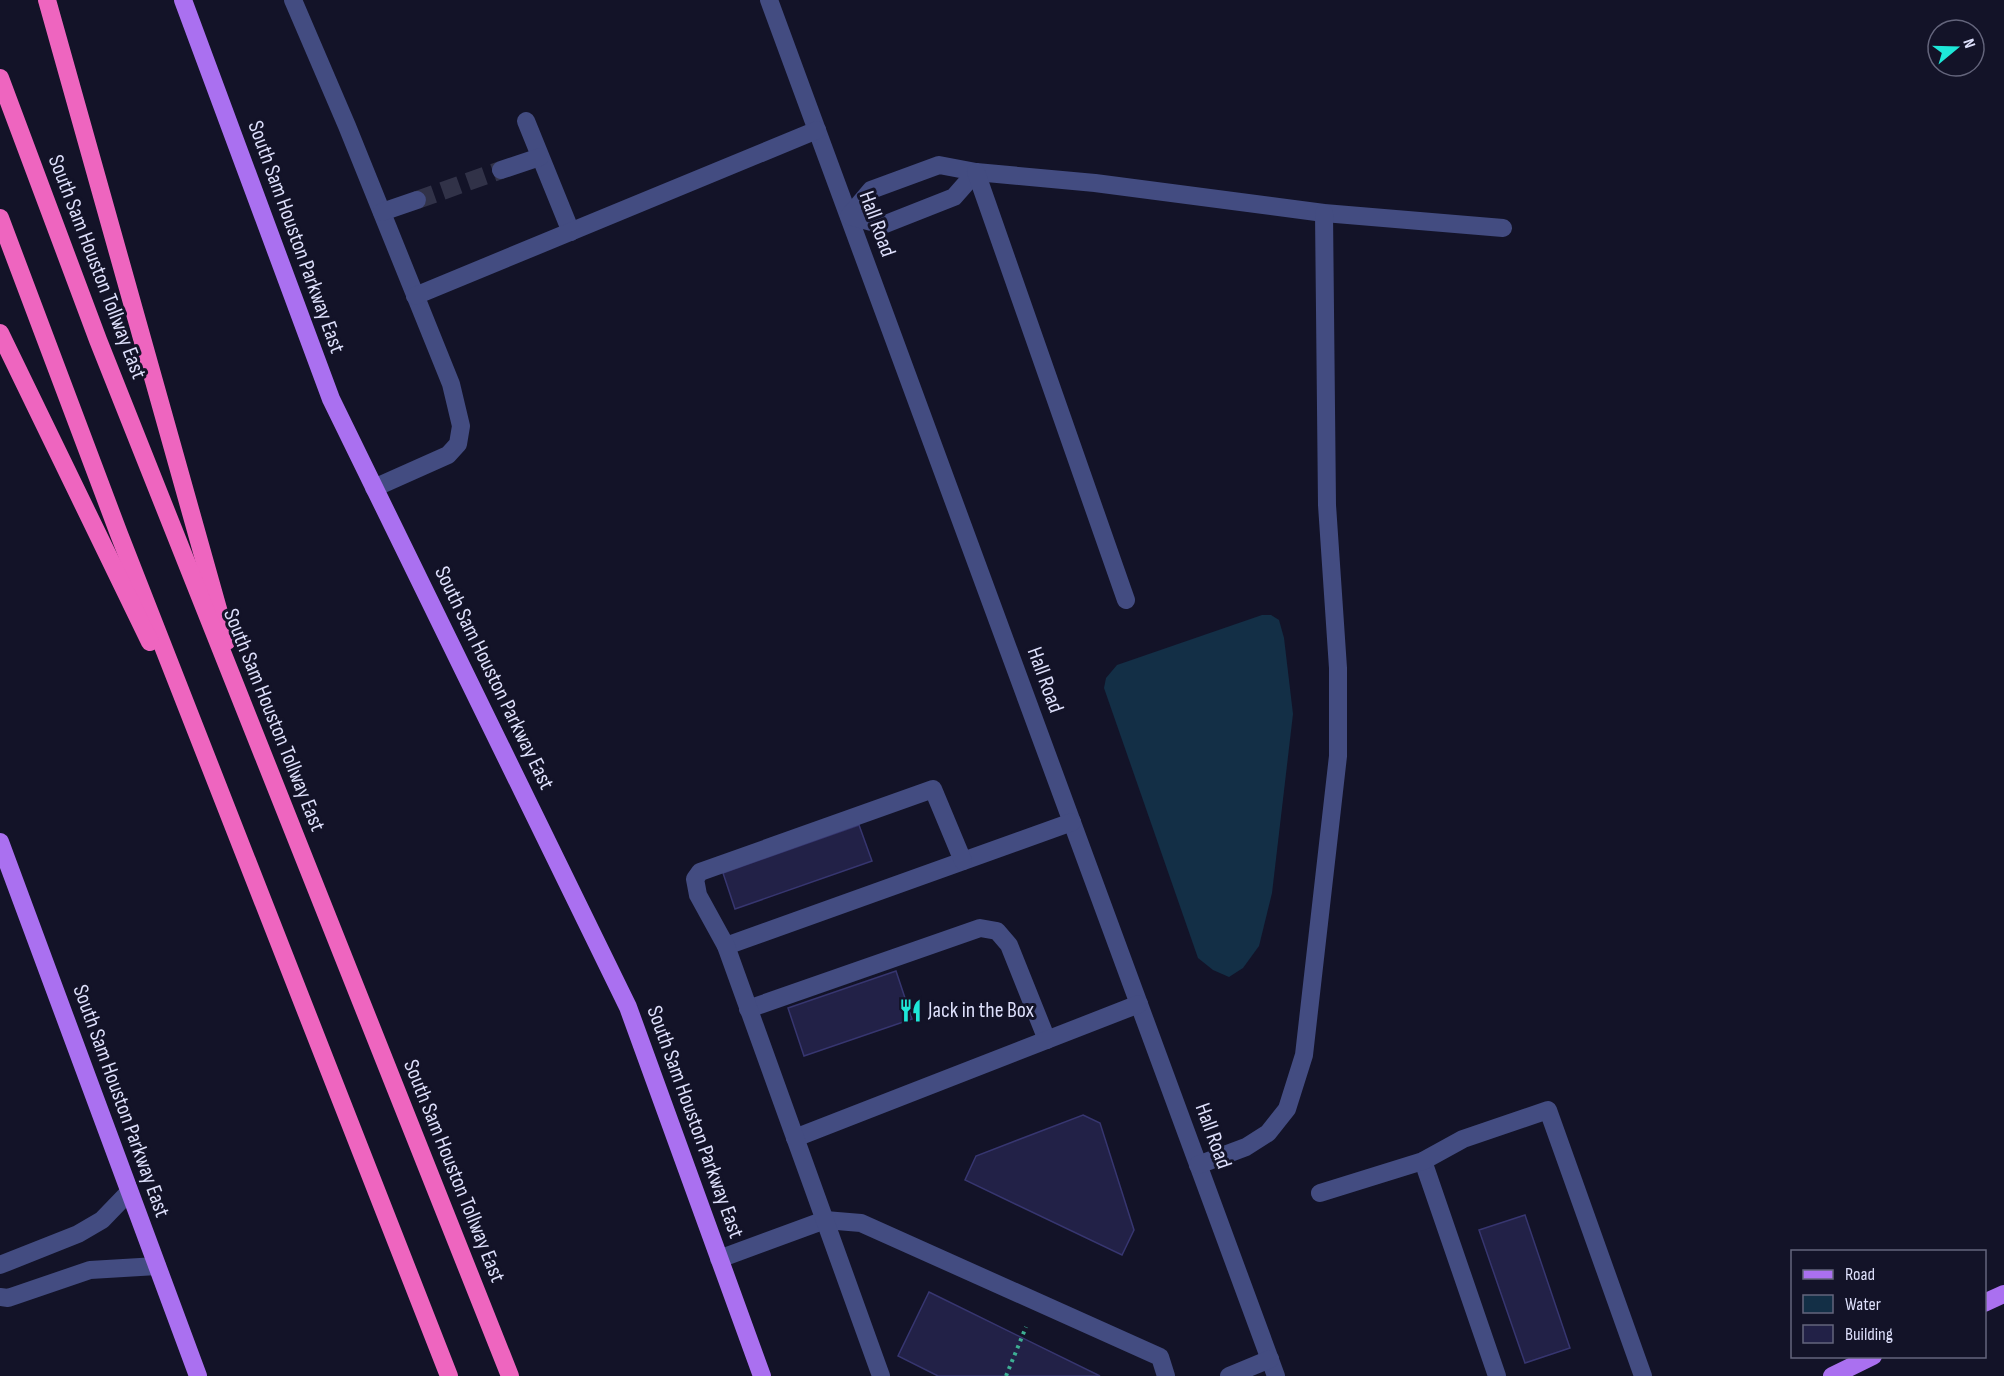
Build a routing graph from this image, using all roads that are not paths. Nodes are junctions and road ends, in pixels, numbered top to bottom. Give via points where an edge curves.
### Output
1 (47, 0) edge
2 (183, 0) edge
3 (293, 0) edge
4 (769, 0) edge
5 (0, 78) edge
6 (526, 121) dead end
7 (817, 130) junction
8 (540, 156) junction
9 (501, 170) tunnel mouth
10 (975, 172) junction
11 (417, 200) tunnel mouth
12 (382, 212) junction
13 (1324, 213) junction
14 (849, 216) junction
15 (0, 218) edge
16 (1503, 228) dead end
17 (571, 232) junction
18 (415, 296) junction
19 (0, 333) edge
20 (374, 488) junction
21 (1126, 600) dead end
22 (254, 735) junction
23 (207, 760) junction
24 (1072, 822) junction
25 (0, 842) edge
26 (963, 861) junction
27 (726, 946) junction
28 (1139, 1004) junction
29 (748, 1009) junction
30 (1047, 1040) junction
31 (795, 1138) junction
32 (1423, 1161) junction
33 (1198, 1165) junction
34 (129, 1192) junction
35 (1320, 1193) dead end
36 (825, 1220) junction
37 (719, 1259) junction
38 (0, 1265) edge
39 (157, 1266) junction
40 (2004, 1294) edge
41 (0, 1297) edge
42 (1986, 1302) edge
43 (1869, 1358) edge
44 (1273, 1368) edge
45 (1639, 1375) edge
46 (198, 1376) edge
47 (449, 1376) edge
48 (510, 1376) edge
49 (762, 1376) edge
50 (881, 1376) edge
51 (1166, 1376) edge
52 (1229, 1376) edge
53 (1497, 1376) edge
54 (1832, 1376) edge

1 - 22 highway
2 - 20 main road, South Sam Houston Parkway East via 331,399
3 - 12 street
4 - 7 street, Hall Road
5 - 22 highway, South Sam Houston Tollway East via 98,340
6 - 8 street
7 - 14 street, Hall Road
7 - 17 street
8 - 9 street
8 - 17 street
10 - 13 street via 1095,183
10 - 14 street via 939,165 871,190
10 - 14 street via 954,197 883,225
10 - 21 street
11 - 12 street
12 - 18 street
13 - 16 street
13 - 33 street via 1327,506 1338,668 1338,756 1304,1055 1287,1109 1268,1133 1246,1147
14 - 24 street, Hall Road
15 - 23 highway
17 - 18 street
18 - 20 street via 451,384 461,426 458,444 448,455
19 - 23 highway
20 - 37 main road, South Sam Houston Parkway East via 628,1007
22 - 48 highway, South Sam Houston Tollway East
23 - 47 highway
24 - 26 street
24 - 28 street, Hall Road
25 - 34 main road, South Sam Houston Parkway East
26 - 27 street
26 - 27 street via 933,789 700,872 695,879 698,895
27 - 29 street
28 - 30 street
28 - 33 street, Hall Road
29 - 30 street via 980,928 997,931 1009,945
29 - 31 street
30 - 31 street
31 - 36 street
32 - 35 street
32 - 45 street via 1463,1139 1548,1110
32 - 53 street
33 - 44 street, Hall Road
34 - 38 street via 102,1220 78,1234
34 - 39 main road, South Sam Houston Parkway East
36 - 37 street
36 - 50 street
36 - 51 street via 861,1223 1160,1357
37 - 49 main road, South Sam Houston Parkway East
39 - 41 street via 90,1270 8,1298
39 - 46 main road, South Sam Houston Parkway East
40 - 42 main road
43 - 54 main road
44 - 52 street

